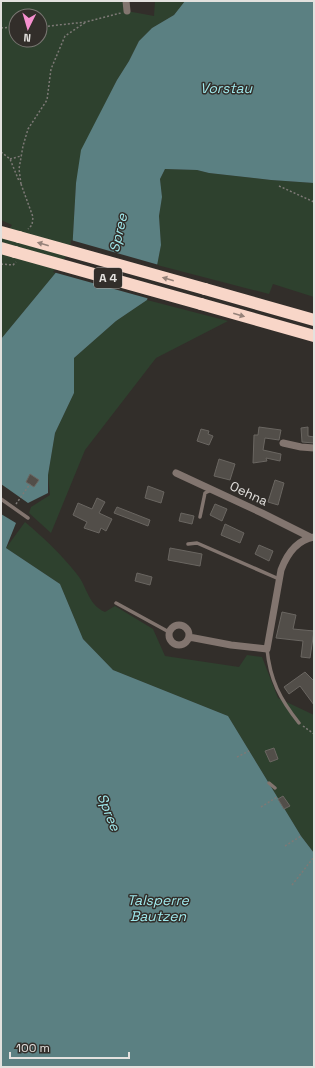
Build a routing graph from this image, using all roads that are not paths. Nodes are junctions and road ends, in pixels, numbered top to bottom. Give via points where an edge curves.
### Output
1 (126, 1) edge
2 (127, 11) road end
3 (1, 232) edge
4 (1, 248) edge
5 (314, 320) edge
6 (314, 336) edge
7 (283, 443) dead end
8 (314, 448) edge
9 (176, 473) dead end
10 (212, 489) junction
11 (1, 499) edge
12 (200, 517) dead end
13 (28, 518) dead end
14 (312, 537) edge
15 (188, 544) dead end
16 (279, 579) junction
17 (116, 603) dead end
18 (169, 632) junction
19 (189, 637) junction
20 (267, 649) junction
21 (299, 723) road end
22 (269, 783) dead end
23 (275, 788) dead end

1 - 2 street
5 -> 3 highway, A 4, bridge
4 -> 6 highway, A 4, bridge
7 - 8 street
9 - 10 street, Oehna
10 - 12 lane via 205,493
10 - 14 street, Oehna
11 - 13 lane
14 - 16 street, Oehna via 289,552
15 - 16 lane via 203,545
16 - 20 street, Oehna
17 - 18 lane
18 - 19 street via 170,638 177,644 183,644
18 - 19 street via 176,625 183,625 188,630
19 - 20 street
20 - 21 lane, Oehna via 274,685
22 - 23 lane

